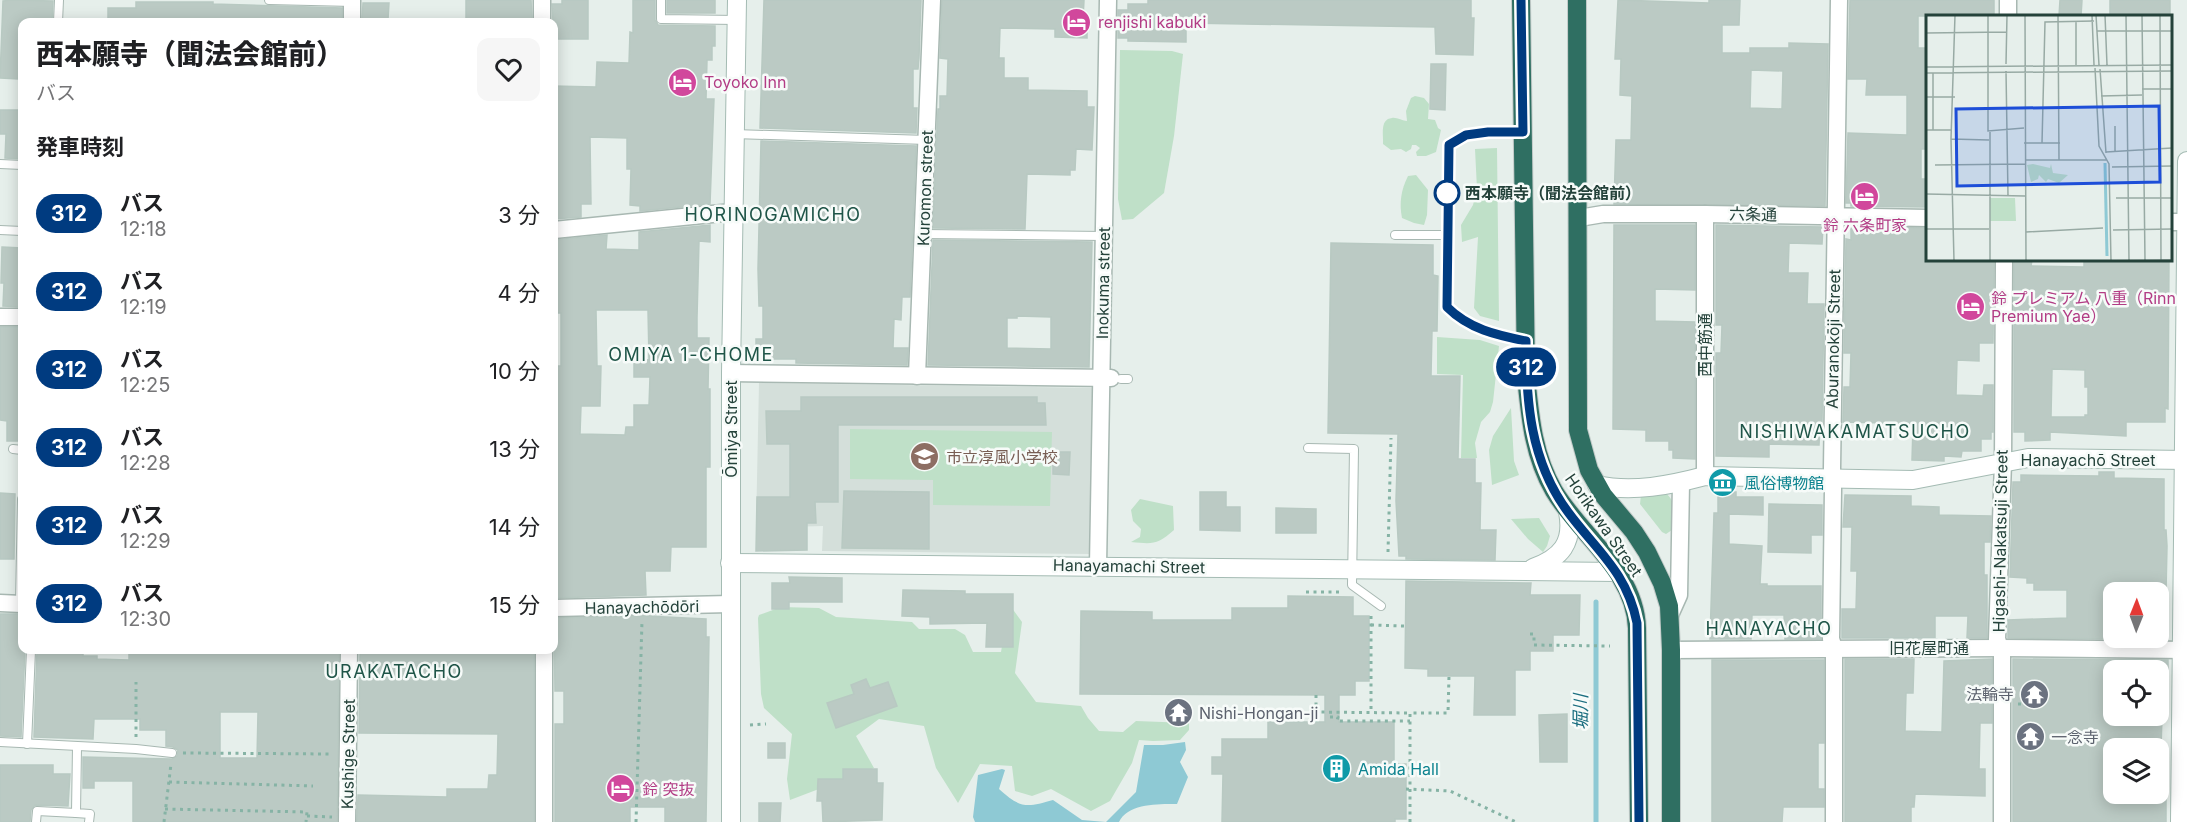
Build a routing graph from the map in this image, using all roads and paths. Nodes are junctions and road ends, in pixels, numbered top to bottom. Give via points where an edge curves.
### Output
1 (59, 0) edge
2 (269, 0) edge
3 (542, 0) edge
4 (661, 0) edge
5 (737, 0) edge
6 (932, 0) edge
7 (1108, 0) edge
8 (1521, 0) edge
9 (1577, 0) edge
10 (1839, 0) edge
11 (353, 1) edge
12 (58, 18) edge
13 (352, 18) edge
14 (542, 18) edge
15 (737, 20) junction
16 (1523, 132) junction
17 (734, 134) junction
18 (927, 140) junction
19 (2187, 161) edge
20 (0, 164) edge
21 (18, 165) edge
22 (732, 212) junction
23 (1705, 214) junction
24 (1834, 216) junction
25 (1579, 218) junction
26 (1926, 218) edge
27 (2181, 222) edge
28 (0, 230) edge
29 (558, 230) edge
30 (18, 231) edge
31 (923, 234) junction
32 (1395, 235) dead end
33 (1447, 235) junction
34 (1104, 236) junction
35 (2004, 261) edge
36 (2186, 283) edge
37 (0, 317) edge
38 (18, 317) edge
39 (2186, 335) edge
40 (1526, 341) junction
41 (731, 373) junction
42 (917, 376) junction
43 (1116, 378) junction
44 (1391, 438) dead end
45 (1308, 448) dead end
46 (13, 449) dead end
47 (18, 450) edge
48 (2185, 460) edge
49 (2003, 462) junction
50 (1705, 476) junction
51 (1832, 479) junction
52 (1681, 483) junction
53 (1597, 485) junction
54 (1568, 512) junction
55 (730, 563) junction
56 (1098, 566) junction
57 (1352, 568) junction
58 (1388, 569) junction
59 (1529, 570) junction
60 (1617, 572) junction
61 (1306, 592) dead end
62 (1353, 592) dead end
63 (0, 603) edge
64 (18, 604) edge
65 (730, 604) junction
66 (1381, 606) dead end
67 (643, 607) junction
68 (558, 608) edge
69 (1371, 609) dead end
70 (1670, 615) junction
71 (1371, 625) junction
72 (1405, 626) dead end
73 (1530, 634) dead end
74 (1610, 646) dead end
75 (1834, 648) junction
76 (2000, 648) junction
77 (2184, 650) edge
78 (1671, 651) junction
79 (31, 654) edge
80 (349, 654) edge
81 (543, 654) edge
82 (1449, 676) dead end
83 (136, 681) dead end
84 (1316, 695) dead end
85 (1316, 712) junction
86 (1371, 713) junction
87 (1410, 713) junction
88 (1330, 717) dead end
89 (1410, 721) junction
90 (1316, 722) dead end
91 (766, 724) dead end
92 (750, 725) dead end
93 (0, 742) edge
94 (27, 744) junction
95 (77, 747) junction
96 (136, 749) junction
97 (172, 753) junction
98 (349, 754) junction
99 (169, 782) junction
100 (313, 786) dead end
101 (1408, 789) junction
102 (165, 809) junction
103 (75, 813) junction
104 (307, 816) junction
105 (347, 819) edge
106 (36, 822) edge
107 (89, 822) edge
108 (164, 822) edge
109 (306, 822) edge
110 (544, 822) edge
111 (636, 822) edge
112 (730, 822) edge
113 (1410, 822) edge
114 (1515, 822) edge
115 (1639, 822) edge
116 (1671, 822) edge
117 (1834, 822) edge
118 (2002, 822) edge
119 (2180, 822) edge

1 - 12 lane
2 - 11 lane
3 - 14 street
4 - 15 lane via 661,19
5 - 15 street, Ōmiya Street
6 - 18 street, Kuromon street
7 - 34 street, Inokuma street
8 - 16 highway, Horikawa Street
9 - 25 highway, Horikawa Street
10 - 24 street, Aburanokōji Street
11 - 13 street
15 - 17 street, Ōmiya Street
16 - 33 lane via 1466,135 1449,145
16 - 40 highway, Horikawa Street
17 - 18 lane
17 - 22 street, Ōmiya Street
18 - 31 street, Kuromon street
19 - 27 street
20 - 21 lane
22 - 29 street
22 - 41 street, Ōmiya Street
23 - 24 street, 六条通
23 - 25 street, 六条通 via 1603,214
23 - 50 street, 西中筋通
24 - 26 street, 六条通
24 - 51 street, Aburanokōji Street
25 - 53 highway, Horikawa Street via 1577,422 1585,461
27 - 36 street
28 - 30 lane
31 - 34 lane
31 - 42 street, Kuromon street
32 - 33 lane
33 - 40 lane via 1447,307 1458,319 1476,328
34 - 43 street, Inokuma street
35 - 49 street, Higashi-Nakatsuji Street
36 - 39 street
37 - 38 street
39 - 48 street
40 - 54 highway, Horikawa Street via 1533,438 1545,474
41 - 42 street
41 - 55 street, Ōmiya Street
42 - 43 street
43 - 56 street, Inokuma street
44 - 58 path
45 - 57 lane via 1354,449
46 - 47 lane
48 - 49 street, Hanayachō Street via 2028,458
48 - 77 street
49 - 51 street, Hanayachō Street via 1913,480
49 - 76 street, Higashi-Nakatsuji Street via 1997,639
50 - 51 street, Hanayachō Street
50 - 52 street, Hanayachō Street
51 - 75 street, Aburanokōji Street
52 - 53 street, Hanayachō Street via 1626,489
52 - 70 street via 1679,595
53 - 70 highway, Horikawa Street via 1647,552 1665,591
54 - 59 street via 1570,531 1560,554
54 - 60 highway, Horikawa Street
55 - 56 street, Hanayamachi Street
55 - 65 street, Ōmiya Street
56 - 57 street, Hanayamachi Street
57 - 58 street, Hanayamachi Street
57 - 66 lane via 1352,585
58 - 59 street, Hanayamachi Street
59 - 60 street, Hanayamachi Street
60 - 115 highway, Horikawa Street via 1637,623
61 - 62 path
63 - 64 street
65 - 67 street, Hanayachōdōri
65 - 112 street, Ōmiya Street
67 - 68 street, Hanayachōdōri
67 - 111 path
69 - 71 path
70 - 78 highway, Horikawa Street
71 - 72 path
71 - 86 path
73 - 74 path via 1534,634 1534,645
75 - 76 street, 旧花屋町通
75 - 78 street, 旧花屋町通
75 - 117 street, Aburanokōji Street
76 - 77 street, 旧花屋町通
76 - 118 street, Higashi-Nakatsuji Street
77 - 119 street
78 - 116 highway, Horikawa Street
79 - 94 lane
80 - 98 street, Kushige Street
81 - 110 street
82 - 87 path via 1448,713
83 - 96 path
84 - 85 path
85 - 86 path
85 - 90 path
86 - 87 path
87 - 89 path
88 - 89 path via 1338,717 1337,721
89 - 101 path
91 - 92 path
93 - 94 lane
94 - 95 lane
95 - 96 lane
95 - 103 lane
96 - 97 lane
97 - 98 path
97 - 99 path
98 - 105 street, Kushige Street
99 - 100 path
99 - 102 path
101 - 113 path
101 - 114 path via 1450,791
102 - 104 path via 307,812
102 - 108 path
103 - 106 lane via 37,811
103 - 107 lane via 90,814
104 - 105 path
104 - 109 path

